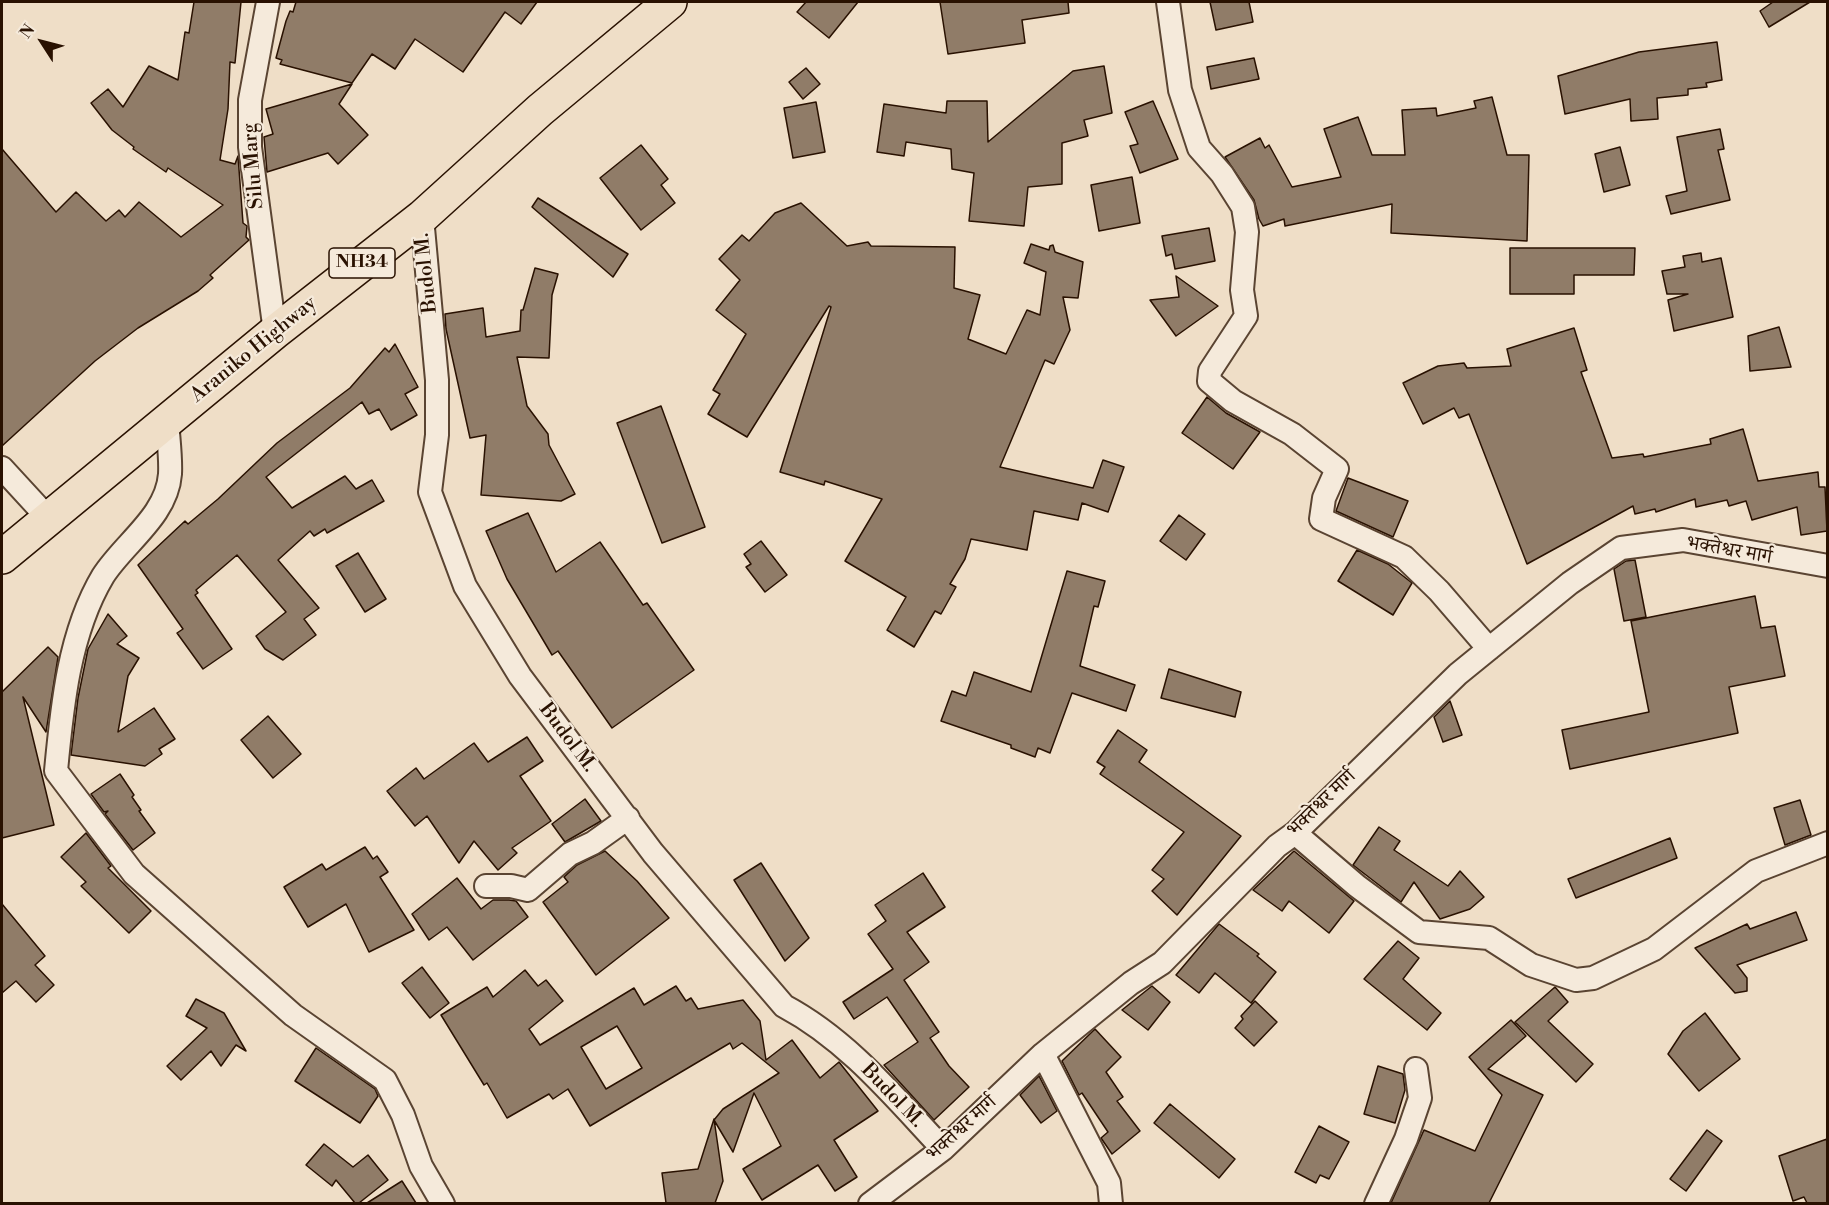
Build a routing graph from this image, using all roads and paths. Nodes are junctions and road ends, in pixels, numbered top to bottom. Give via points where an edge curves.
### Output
1 (268, 2) edge
2 (670, 2) edge
3 (1168, 2) edge
4 (422, 217) junction
5 (275, 332) junction
6 (167, 419) junction
7 (2, 468) edge
8 (48, 518) junction
9 (6, 546) edge
10 (1827, 566) edge
11 (1490, 649) junction
12 (628, 818) junction
13 (1295, 833) junction
14 (1827, 843) edge
15 (486, 886) dead end
16 (1042, 1054) junction
17 (1416, 1069) dead end
18 (944, 1149) junction
19 (443, 1203) edge
20 (870, 1203) edge
21 (1112, 1203) edge
22 (1376, 1203) edge

1 - 5 street, Silu Marg via 250,100 250,147
2 - 4 highway, Araniko Highway / NH34 via 540,110
3 - 11 street via 1180,90 1199,148 1243,207 1247,232 1242,290 1246,316 1210,372 1209,381 1233,400 1292,434 1336,469 1324,498 1321,519 1404,557
4 - 5 highway, Araniko Highway / NH34
4 - 12 street, Budol M. via 437,380 437,435 430,492 465,586 520,676
5 - 6 highway, Araniko Highway / NH34
6 - 8 highway, Araniko Highway / NH34
6 - 19 street via 170,475 162,503 103,577 78,632 61,717 56,771 134,874 293,1015 385,1080 403,1115 421,1166
7 - 8 street
8 - 9 highway, Araniko Highway / NH34
10 - 11 street, भक्तेश्वर मार्ग via 1683,540 1621,548 1570,583
11 - 13 street, भक्तेश्वर मार्ग via 1449,682
12 - 15 street via 570,854 528,890
12 - 18 street, Budol M. via 653,853 784,1006 804,1017 877,1077
13 - 14 street via 1419,932 1489,938 1531,964 1576,980 1593,978 1654,949 1756,871
13 - 16 street, भक्तेश्वर मार्ग via 1277,846 1162,963
16 - 18 street, भक्तेश्वर मार्ग
16 - 21 street via 1109,1184
17 - 22 street via 1420,1098
18 - 20 street, भक्तेश्वर मार्ग

